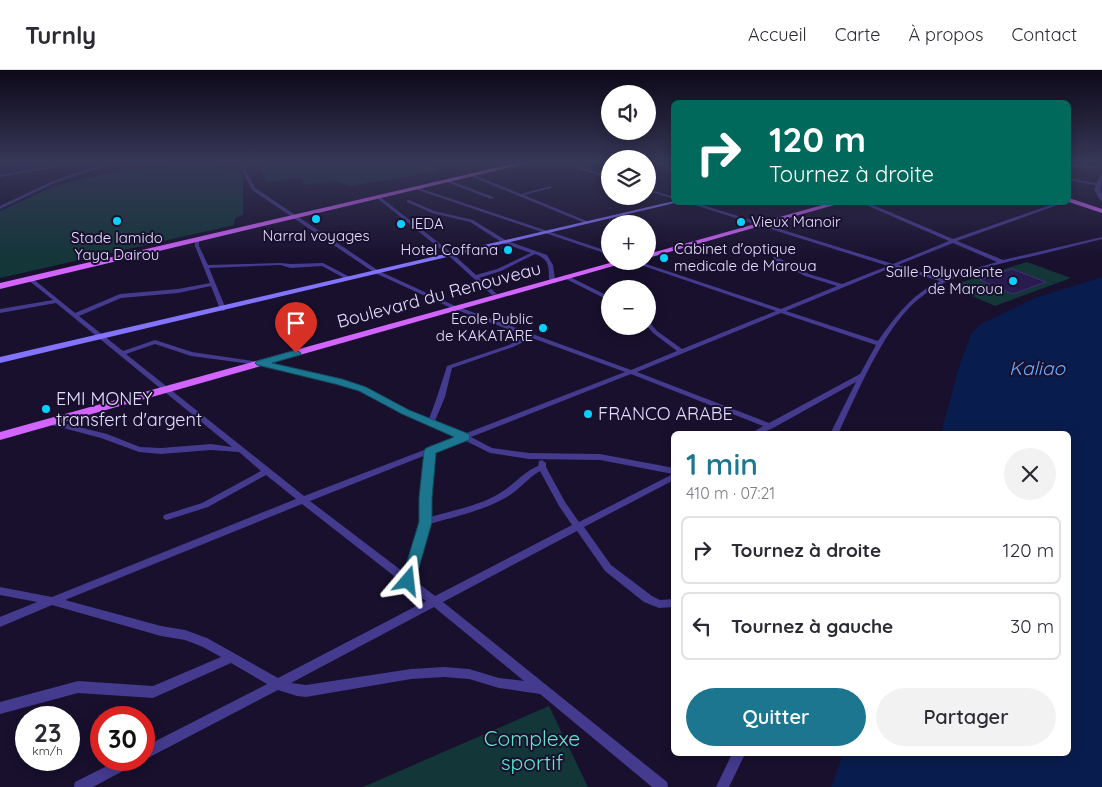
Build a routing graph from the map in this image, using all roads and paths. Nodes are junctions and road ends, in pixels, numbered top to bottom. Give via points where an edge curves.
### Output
1 (28, 194) edge
2 (261, 194) edge
3 (389, 194) edge
4 (435, 194) edge
5 (483, 194) edge
6 (521, 195) edge
7 (378, 197) junction
8 (492, 198) dead end
9 (408, 201) dead end
10 (1071, 202) edge
11 (671, 203) edge
12 (697, 205) edge
13 (821, 205) edge
14 (831, 205) edge
15 (868, 205) edge
16 (1056, 205) edge
17 (0, 208) edge
18 (1102, 211) edge
19 (296, 217) junction
20 (587, 222) junction
21 (758, 224) junction
22 (545, 232) junction
23 (1102, 238) edge
24 (196, 240) junction
25 (953, 241) junction
26 (505, 242) junction
27 (601, 251) edge
28 (536, 252) junction
29 (656, 252) edge
30 (451, 255) junction
31 (775, 258) dead end
32 (1002, 262) junction
33 (601, 265) edge
34 (891, 266) junction
35 (206, 267) junction
36 (601, 269) edge
37 (655, 270) edge
38 (377, 272) junction
39 (476, 277) junction
40 (30, 278) junction
41 (348, 278) junction
42 (568, 278) junction
43 (552, 279) junction
44 (944, 281) junction
45 (213, 284) junction
46 (0, 286) edge
47 (842, 286) junction
48 (494, 294) junction
49 (601, 295) edge
50 (58, 301) junction
51 (454, 307) junction
52 (223, 309) junction
53 (0, 311) edge
54 (779, 312) junction
55 (75, 315) junction
56 (656, 331) edge
57 (532, 335) junction
58 (102, 336) junction
59 (880, 344) junction
60 (681, 352) junction
61 (122, 353) junction
62 (0, 360) edge
63 (256, 362) junction
64 (631, 372) junction
65 (864, 374) junction
66 (164, 388) junction
67 (51, 422) junction
68 (431, 422) junction
69 (770, 426) junction
70 (0, 431) edge
71 (760, 431) edge
72 (836, 431) edge
73 (0, 436) edge
74 (464, 437) junction
75 (240, 450) junction
76 (430, 451) junction
77 (544, 456) junction
78 (542, 467) junction
79 (671, 470) edge
80 (267, 471) junction
81 (671, 478) edge
82 (303, 500) junction
83 (167, 517) dead end
84 (426, 522) junction
85 (577, 526) junction
86 (408, 581) junction
87 (0, 591) edge
88 (52, 601) junction
89 (434, 601) junction
90 (671, 603) edge
91 (0, 622) edge
92 (232, 657) junction
93 (278, 684) junction
94 (542, 689) junction
95 (0, 708) edge
96 (155, 748) edge
97 (738, 756) edge
98 (111, 771) edge
99 (80, 787) edge
100 (662, 787) edge
101 (722, 787) edge

1 - 17 street
2 - 19 street
3 - 7 main road
4 - 22 street
5 - 8 street
6 - 20 street
7 - 19 main road
7 - 30 street
9 - 26 street via 433,212 471,220
10 - 18 main road
11 - 20 main road
12 - 21 street
13 - 21 main road
14 - 21 main road
15 - 25 street
16 - 25 street
19 - 24 main road
19 - 38 street
20 - 22 main road
21 - 29 main road
21 - 34 street
22 - 26 main road
22 - 27 street
23 - 32 street
24 - 35 street
24 - 40 main road
25 - 32 street
25 - 34 street
26 - 28 street
26 - 30 main road
28 - 39 street
28 - 43 street via 548,260
30 - 38 main road
30 - 39 street
31 - 47 street
32 - 44 street
33 - 43 main road, Boulevard du Renouveau
34 - 44 street
34 - 47 street
35 - 41 street via 320,264
35 - 45 street
36 - 42 main road, Boulevard du Renouveau
37 - 54 street
38 - 41 main road
38 - 51 street
39 - 48 street
40 - 46 main road
40 - 50 street
41 - 52 main road
42 - 49 street
42 - 51 main road, Boulevard du Renouveau
43 - 48 main road, Boulevard du Renouveau
44 - 59 street via 910,304
45 - 52 street
45 - 55 street via 120,296
47 - 54 street
48 - 51 main road, Boulevard du Renouveau
50 - 53 street
50 - 55 street
51 - 57 street
51 - 63 main road, Boulevard du Renouveau
52 - 58 main road
54 - 59 street
54 - 60 street
55 - 58 street
56 - 60 street
57 - 64 street
57 - 68 street via 511,346 449,367
58 - 61 street
58 - 62 main road
59 - 65 street
60 - 64 street
61 - 63 street via 155,342 191,354
61 - 66 street
63 - 66 main road, Boulevard du Renouveau
63 - 68 street via 362,389
64 - 69 street
64 - 74 street
65 - 69 street
65 - 72 street
66 - 67 main road, Boulevard du Renouveau
66 - 70 main road, Boulevard du Renouveau
66 - 75 street
67 - 73 main road, Boulevard du Renouveau
67 - 75 street via 139,449
68 - 74 street
69 - 71 street
74 - 76 street
74 - 77 street via 490,450
75 - 80 street
76 - 82 street
76 - 84 street
77 - 78 street
77 - 79 street via 600,457
78 - 84 street via 530,472 497,499
78 - 85 street
80 - 82 street
80 - 83 street via 205,505
81 - 85 street
82 - 86 street
82 - 88 street
84 - 86 street
85 - 89 street
85 - 90 street via 616,576 648,599 659,604
86 - 89 street
87 - 88 street
88 - 91 street
88 - 92 street via 185,635
89 - 93 street
89 - 94 street
92 - 93 street
92 - 95 street via 153,692 78,687
93 - 94 street via 306,691 411,674 444,672
93 - 96 street
94 - 100 street
97 - 101 street
98 - 99 street

